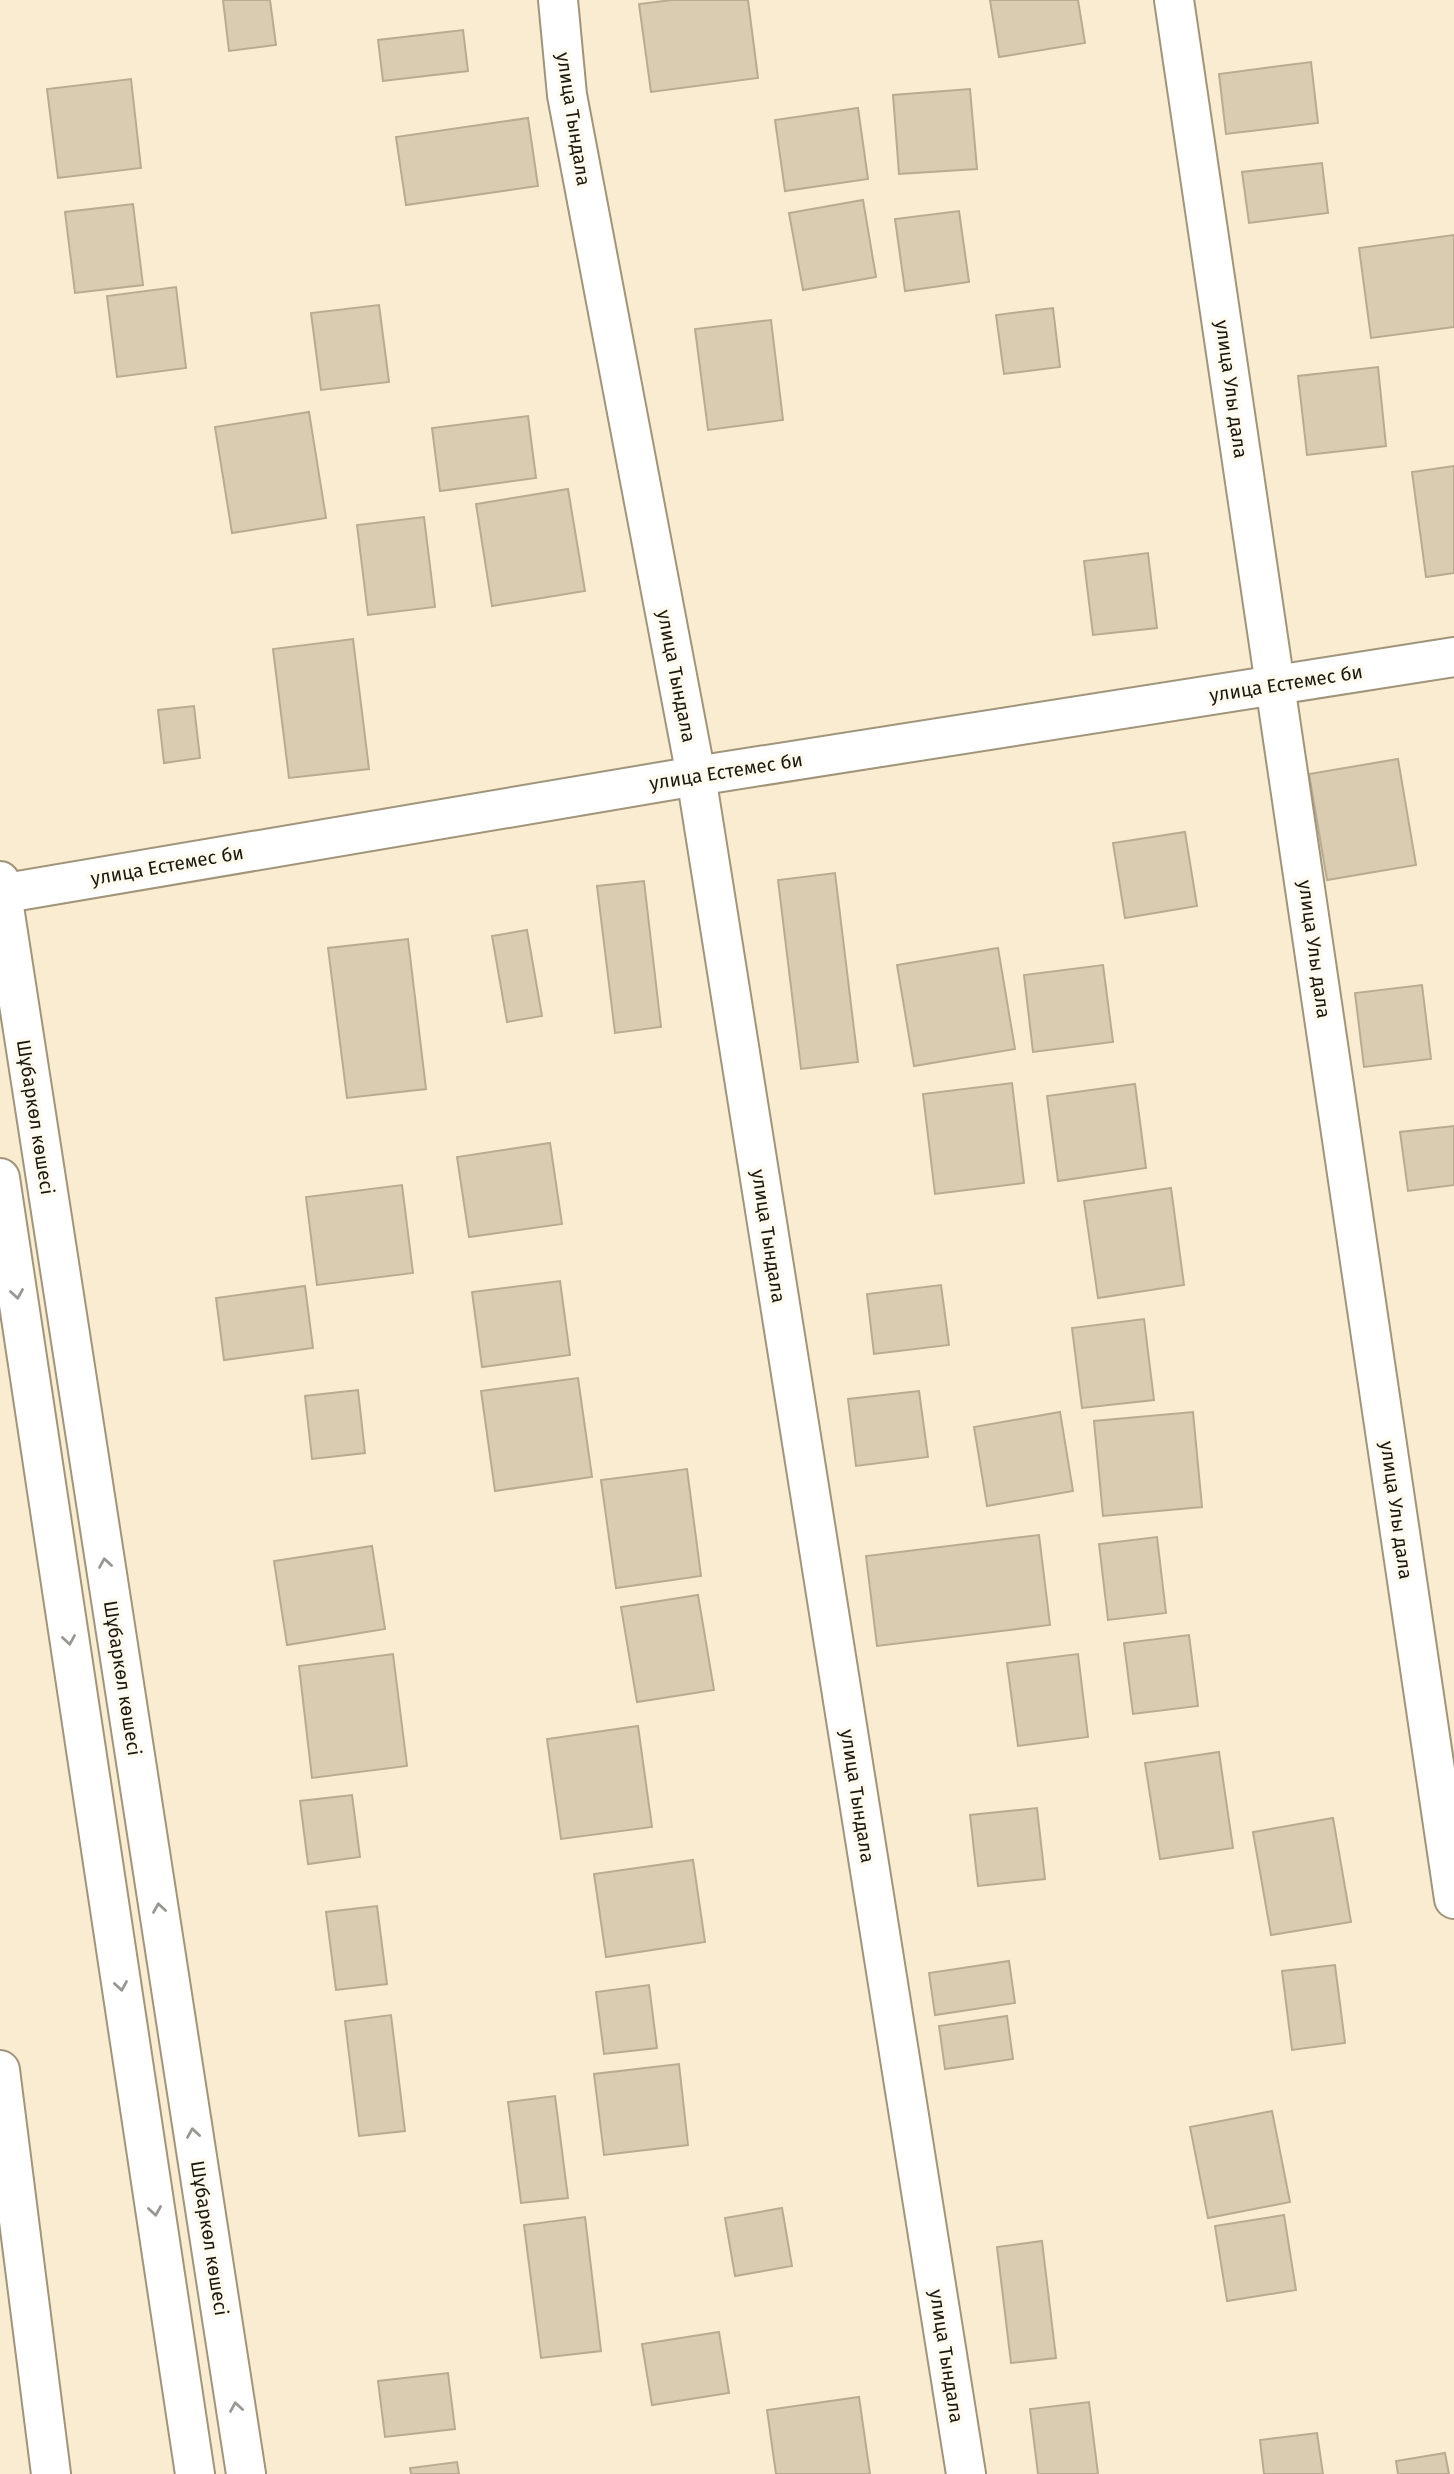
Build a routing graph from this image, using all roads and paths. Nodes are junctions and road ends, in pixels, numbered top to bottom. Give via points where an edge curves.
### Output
1 (558, 0) edge
2 (1174, 0) edge
3 (1454, 657) edge
4 (1277, 685) junction
5 (696, 776) junction
6 (1, 889) edge
7 (0, 1178) edge
8 (1454, 1899) edge
9 (0, 2070) edge
10 (51, 2474) edge
11 (195, 2474) edge
12 (246, 2474) edge
13 (966, 2474) edge

1 - 5 street, улица Тындала via 567,95
2 - 4 street, улица Улы дала
3 - 4 street, улица Естемес би
4 - 5 street, улица Естемес би
4 - 8 street, улица Улы дала
5 - 6 street, улица Естемес би
5 - 13 street, улица Тындала
12 -> 6 street, Шұбаркөл көшесі
7 -> 11 street
9 - 10 street

